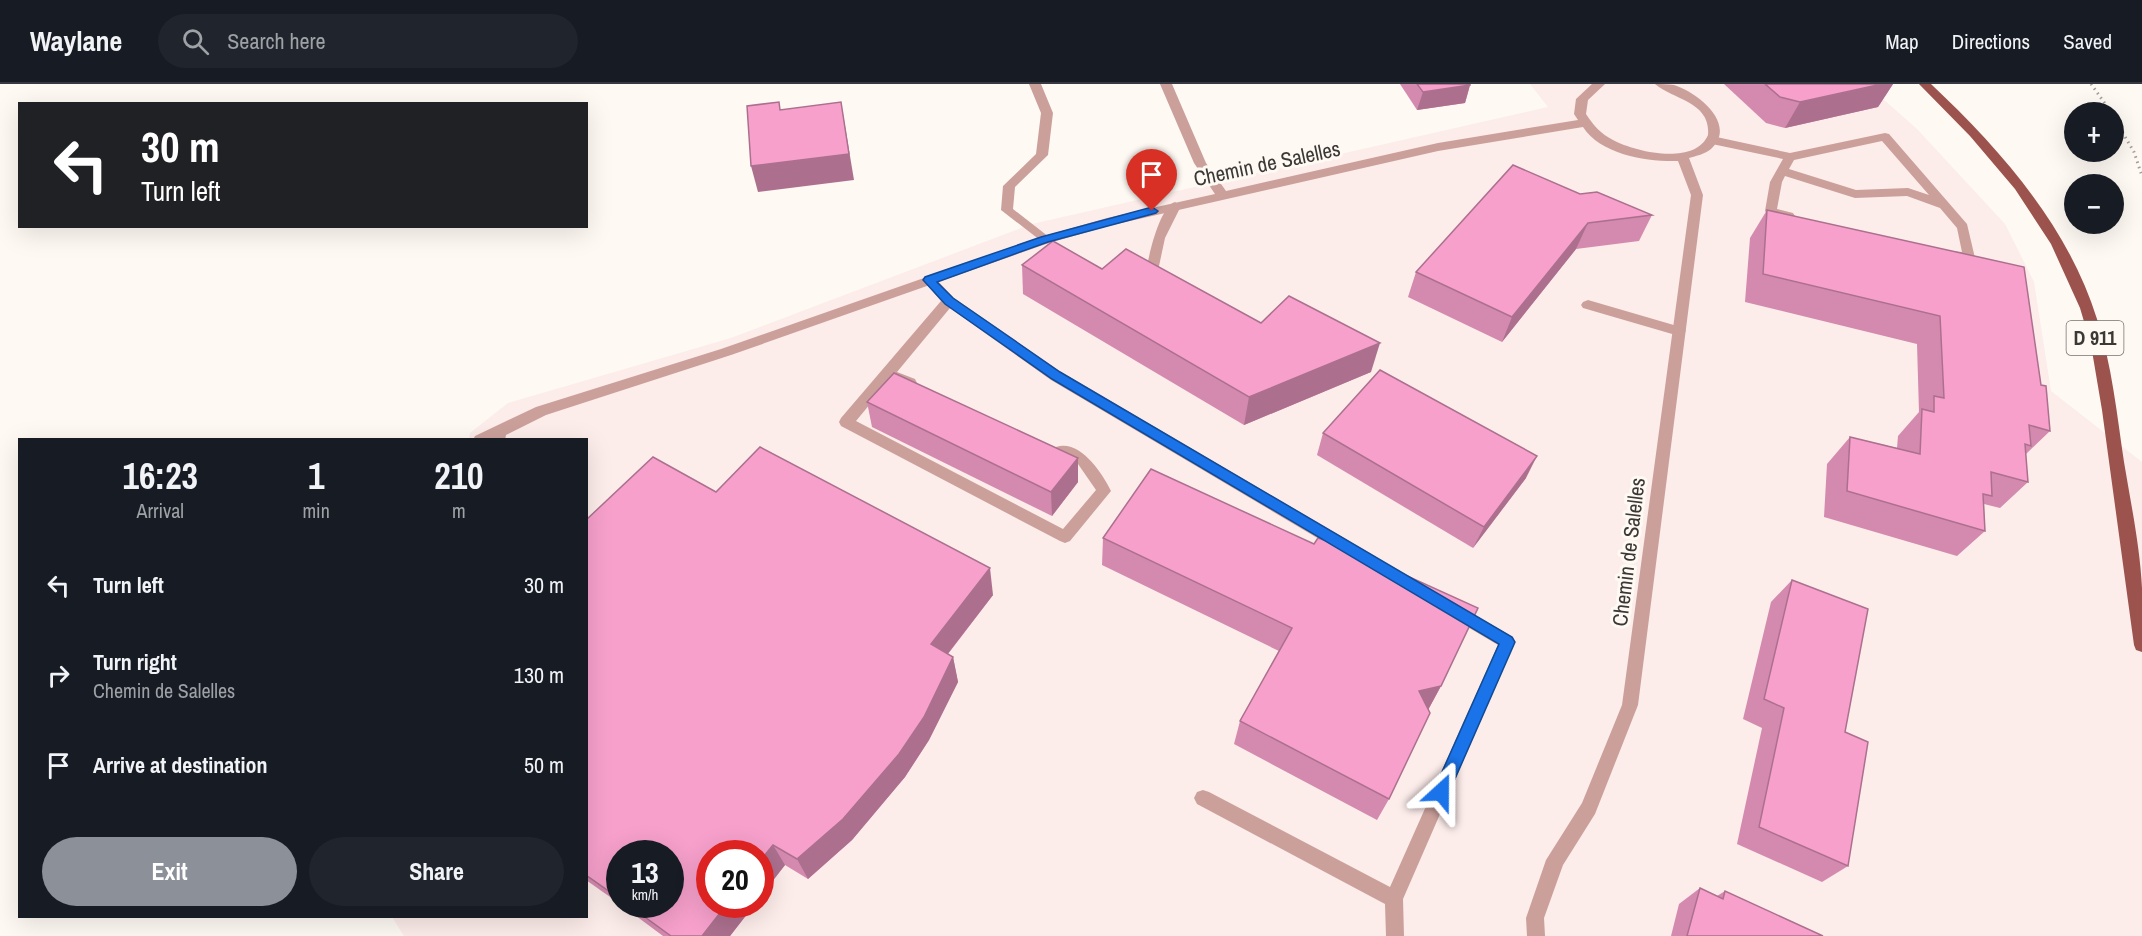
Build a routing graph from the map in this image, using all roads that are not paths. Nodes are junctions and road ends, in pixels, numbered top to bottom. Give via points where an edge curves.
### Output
1 (1035, 84) edge
2 (1166, 84) edge
3 (1599, 84) edge
4 (1660, 84) edge
5 (1925, 84) edge
6 (1584, 123) junction
7 (1712, 140) junction
8 (1683, 157) junction
9 (1790, 157) junction
10 (1782, 171) junction
11 (1222, 195) junction
12 (1175, 206) junction
13 (1946, 206) junction
14 (1802, 219) edge
15 (1045, 240) junction
16 (1935, 251) edge
17 (1154, 266) edge
18 (929, 280) junction
19 (949, 301) junction
20 (1588, 305) dead end
21 (1679, 331) junction
22 (887, 373) junction
23 (920, 388) edge
24 (499, 436) edge
25 (1050, 446) edge
26 (1384, 569) edge
27 (1446, 606) edge
28 (2142, 645) edge
29 (1203, 798) dead end
30 (1394, 899) junction
31 (1395, 936) edge
32 (1536, 936) edge

1 - 15 street via 1047,113 1042,155 1009,186 1007,210
2 - 11 street via 1200,163
3 - 6 street via 1581,100
4 - 7 street via 1696,101 1709,114 1714,127
5 - 28 main road, D 911 via 1980,138 2018,183 2042,218 2087,308 2113,434
6 - 8 street via 1596,136 1638,155
6 - 11 street, Chemin de Salelles via 1438,147
7 - 8 street via 1696,153
7 - 9 street
8 - 21 street, Chemin de Salelles via 1697,195
9 - 10 street
9 - 13 street via 1885,136
10 - 13 street via 1855,194 1908,192
10 - 14 street via 1771,211
11 - 12 street, Chemin de Salelles
12 - 15 street, Chemin de Salelles
12 - 17 street via 1159,238
13 - 16 street via 1963,227 1970,258
15 - 18 street, Chemin de Salelles
18 - 19 street
18 - 24 street, Chemin de Salelles via 726,352 541,411
19 - 22 street
19 - 26 street via 1056,376
20 - 21 street
21 - 32 street, Chemin de Salelles via 1630,705 1588,808 1555,860 1535,918
22 - 23 street
22 - 25 street via 846,423 1065,537 1104,491 1083,460
27 - 30 street via 1507,642
29 - 30 street
30 - 31 street

